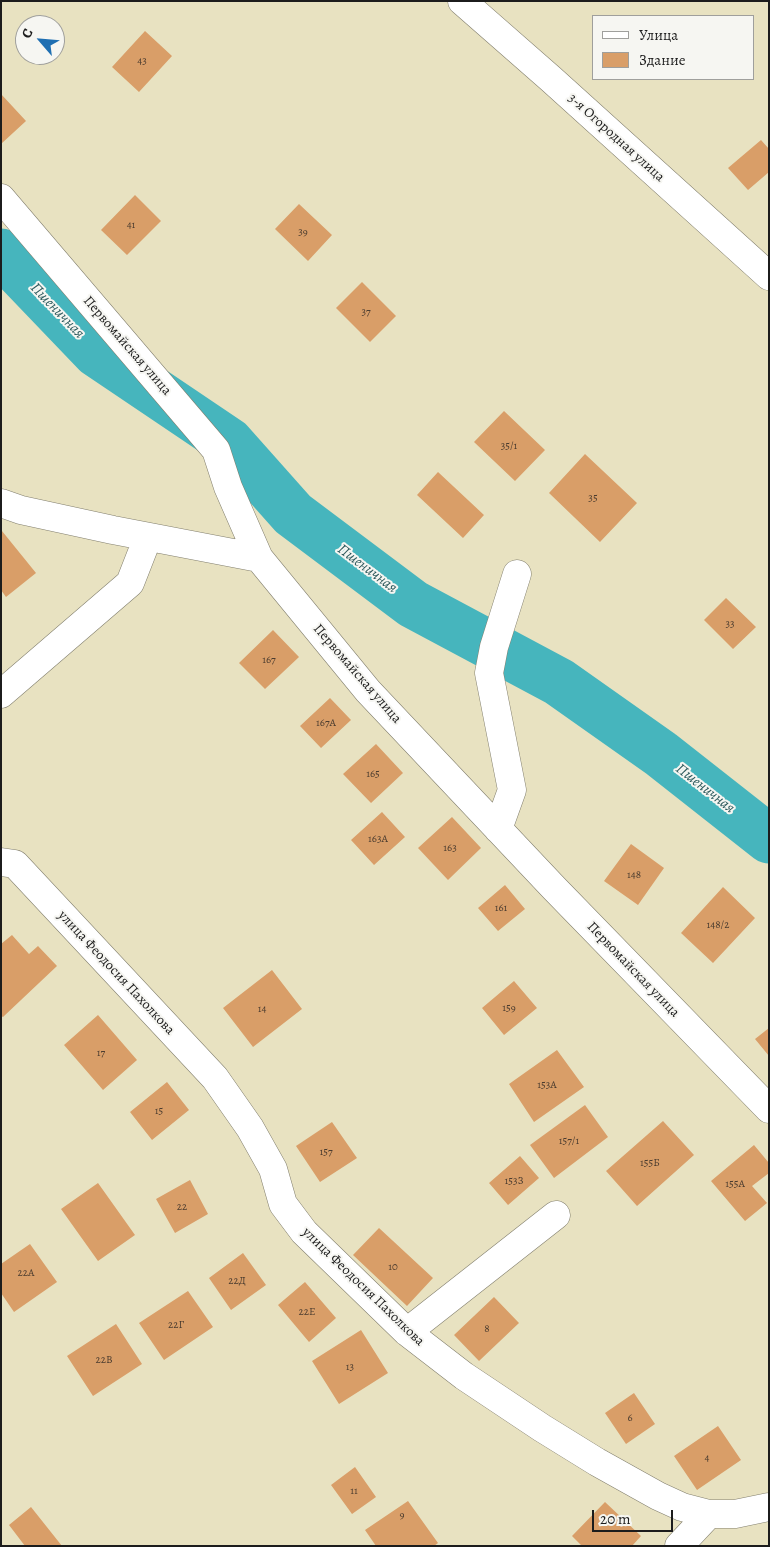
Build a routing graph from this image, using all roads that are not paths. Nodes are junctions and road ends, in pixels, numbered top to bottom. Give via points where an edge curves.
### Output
1 (462, 1) edge
2 (1, 198) edge
3 (769, 276) edge
4 (1, 503) edge
5 (148, 537) junction
6 (259, 558) junction
7 (517, 574) dead end
8 (1, 694) edge
9 (498, 828) junction
10 (1, 862) edge
11 (769, 1109) edge
12 (556, 1215) dead end
13 (407, 1332) junction
14 (769, 1508) edge
15 (709, 1514) junction
16 (679, 1546) edge

1 - 3 street, 3-я Огородная улица
2 - 6 street, Первомайская улица via 216,450 228,487
4 - 5 street
5 - 6 street
5 - 8 street via 130,583
6 - 9 street, Первомайская улица via 368,691
7 - 9 street via 489,673 512,790
9 - 11 street, Первомайская улица
10 - 13 street, улица Феодосия Пахолкова via 15,864 215,1078 250,1128 273,1169 283,1204 293,1218 337,1266
12 - 13 street
13 - 15 street, улица Феодосия Пахолкова via 464,1376 597,1462 682,1507
14 - 15 street, улица Феодосия Пахолкова via 735,1514
15 - 16 street

